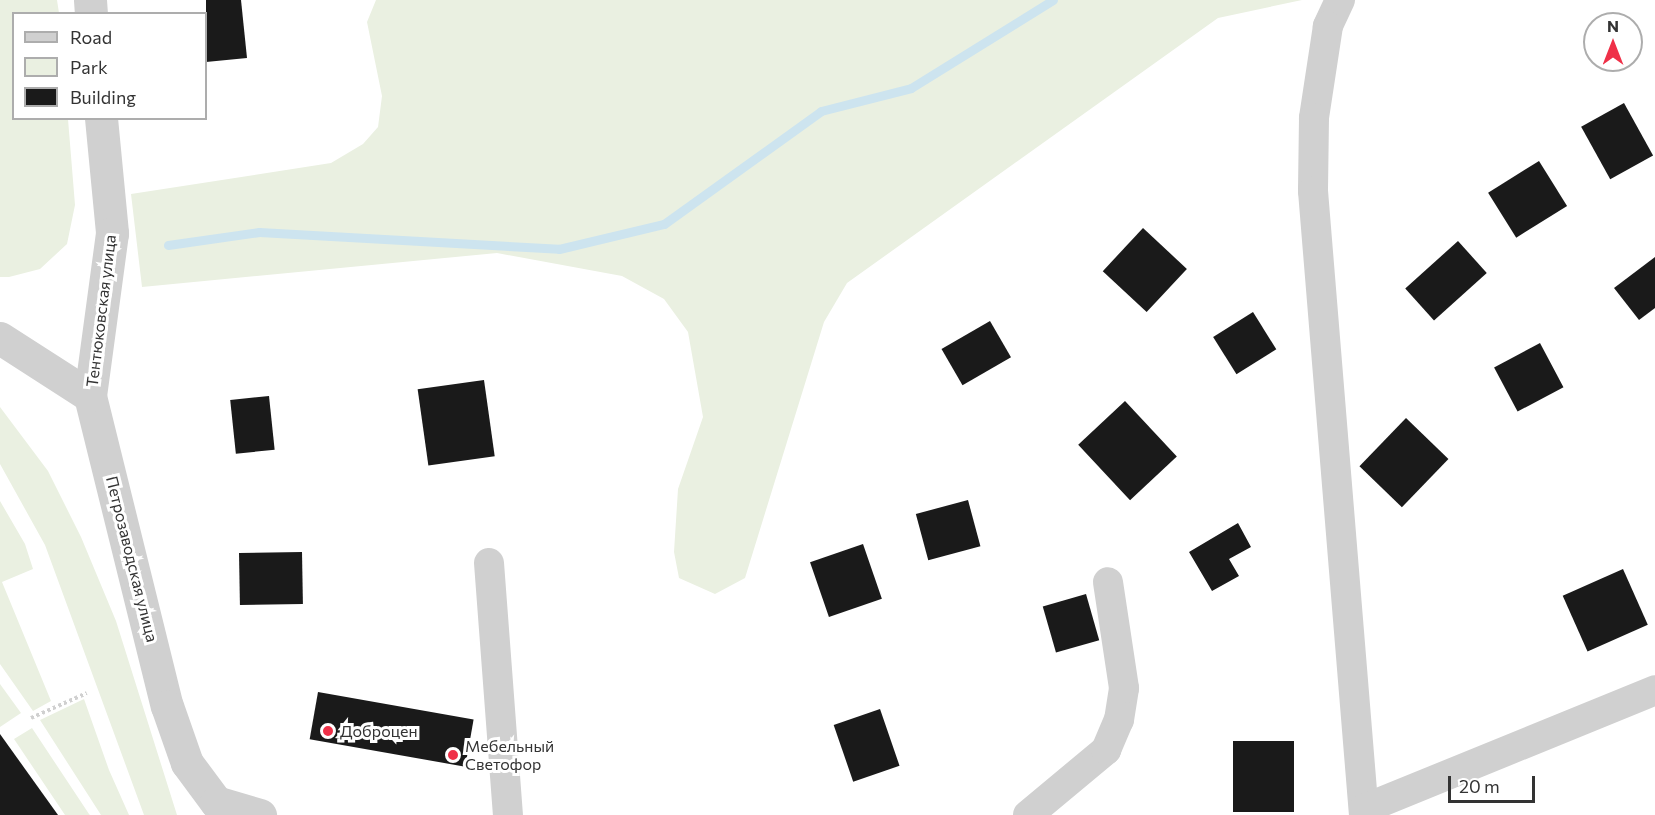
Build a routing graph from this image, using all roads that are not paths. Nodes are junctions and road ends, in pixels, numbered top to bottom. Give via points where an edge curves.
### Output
1 (1340, 0) edge
2 (101, 120) edge
3 (0, 338) edge
4 (90, 396) junction
5 (489, 563) dead end
6 (1108, 582) dead end
7 (1655, 690) edge
8 (212, 808) edge
9 (1364, 812) edge
10 (260, 815) edge
11 (508, 815) edge
12 (1028, 815) edge

1 - 9 street via 1328,26 1314,118 1313,191
2 - 4 street, Тентюковская улица via 112,233
3 - 4 street
4 - 8 street, Петрозаводская улица via 167,706 187,763
5 - 11 street
6 - 12 street via 1124,688 1119,720 1106,750
7 - 9 street
8 - 10 street

